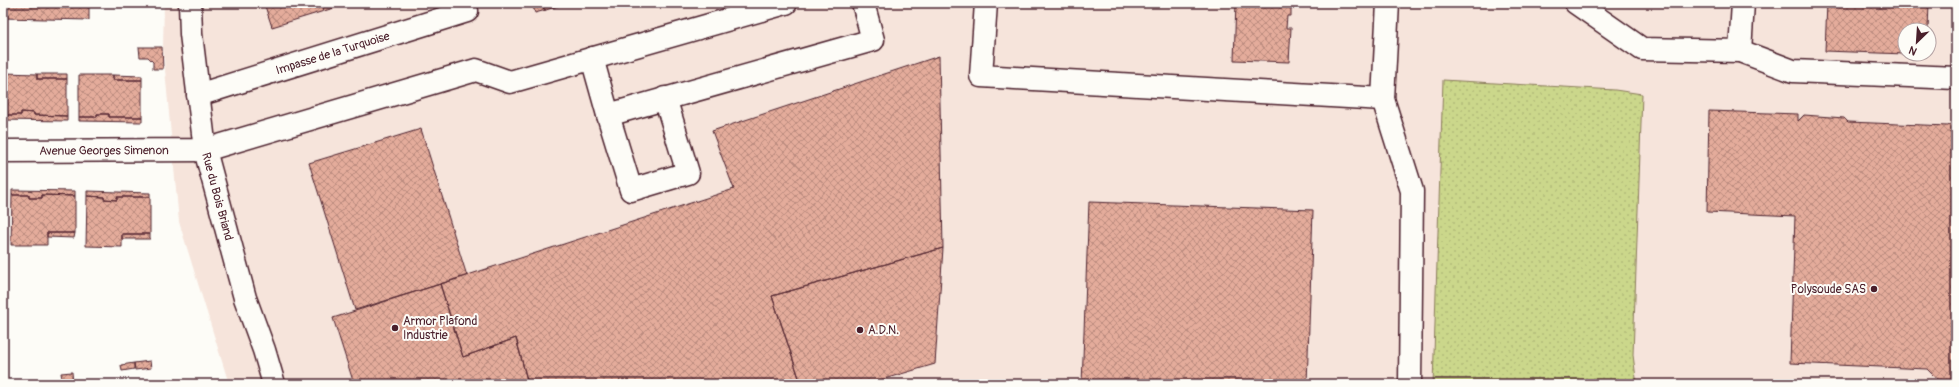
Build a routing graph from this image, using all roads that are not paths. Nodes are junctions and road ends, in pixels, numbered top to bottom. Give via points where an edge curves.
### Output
1 (190, 3) edge
2 (786, 3) edge
3 (863, 3) edge
4 (986, 3) edge
5 (1388, 3) edge
6 (1576, 3) edge
7 (1743, 3) edge
8 (467, 11) dead end
9 (1740, 51) junction
10 (592, 58) junction
11 (1956, 78) edge
12 (198, 95) junction
13 (665, 98) junction
14 (1383, 100) junction
15 (608, 115) junction
16 (205, 150) junction
17 (3, 151) edge
18 (274, 384) edge
19 (1410, 384) edge

1 - 12 street, Rue du Bois Briand
2 - 10 street, Avenue Georges Simenon
3 - 13 street via 873,40
4 - 14 street via 981,76
5 - 14 street
6 - 9 street via 1642,49
7 - 9 street
8 - 12 street, Impasse de la Turquoise
9 - 11 street via 1793,71
10 - 15 street
10 - 16 street, Avenue Georges Simenon via 510,82 476,70
12 - 16 street, Rue du Bois Briand
13 - 15 street
13 - 15 street via 688,173 630,190
14 - 19 street via 1412,191
16 - 17 street, Avenue Georges Simenon
16 - 18 street, Rue du Bois Briand via 245,298

